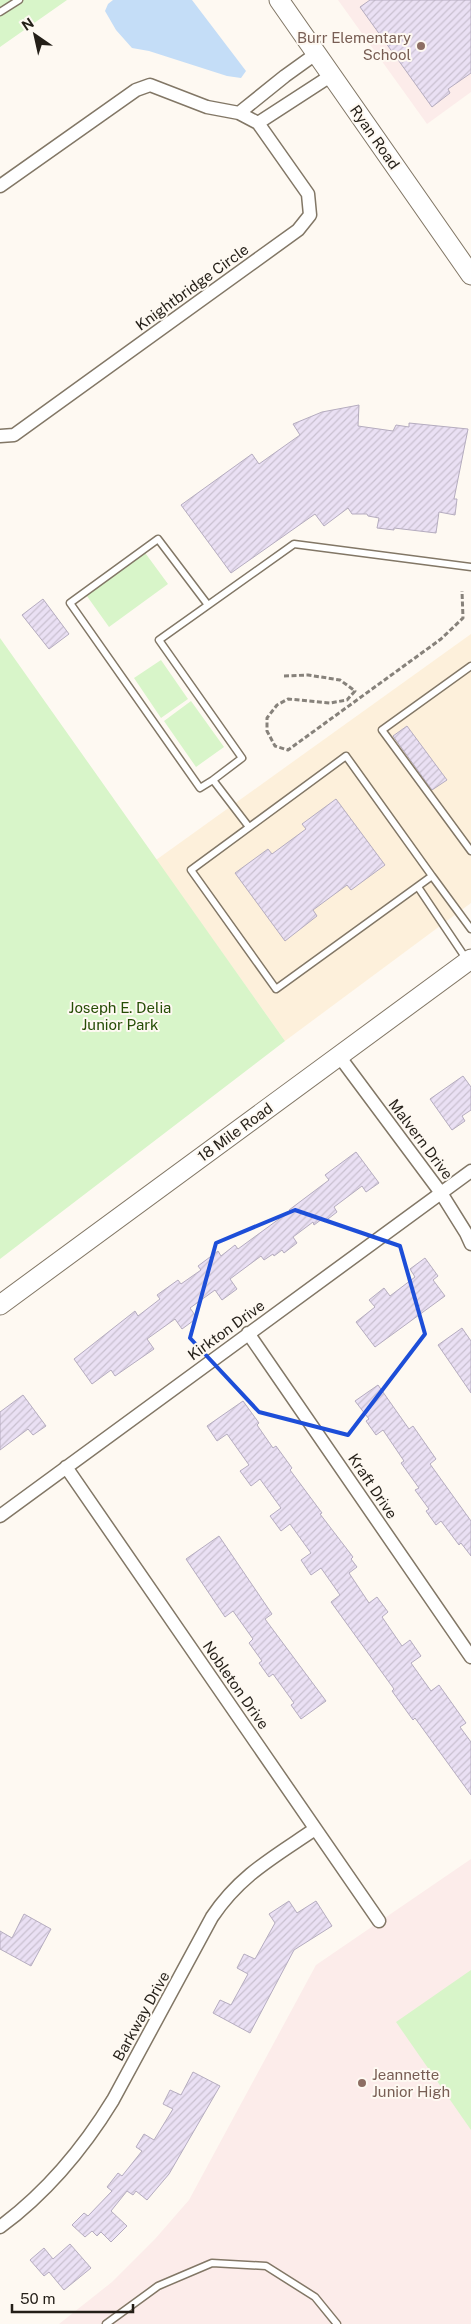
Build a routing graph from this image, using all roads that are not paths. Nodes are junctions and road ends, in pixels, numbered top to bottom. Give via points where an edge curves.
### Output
1 (19, 0) edge
2 (279, 0) edge
3 (0, 12) edge
4 (317, 53) junction
5 (332, 75) junction
6 (239, 113) junction
7 (258, 123) junction
8 (0, 186) edge
9 (471, 275) edge
10 (0, 436) edge
11 (471, 567) edge
12 (208, 605) junction
13 (471, 666) edge
14 (213, 780) junction
15 (248, 828) junction
16 (471, 852) edge
17 (432, 876) junction
18 (418, 886) junction
19 (471, 930) edge
20 (470, 960) edge
21 (339, 1056) junction
22 (471, 1171) edge
23 (441, 1193) junction
24 (471, 1244) edge
25 (0, 1305) edge
26 (248, 1333) junction
27 (66, 1467) junction
28 (0, 1516) edge
29 (471, 1657) edge
30 (315, 1829) junction
31 (378, 1921) dead end
32 (0, 2227) edge
33 (106, 2324) edge
34 (337, 2324) edge

1 - 3 lane
2 - 4 main road, Ryan Road
4 - 5 main road, Ryan Road
4 - 6 street
5 - 7 street
5 - 9 main road, Ryan Road
6 - 7 street, Knightbridge Circle
6 - 8 street, Knightbridge Circle via 207,107 150,85 136,90
7 - 10 street, Knightbridge Circle via 308,194 310,215 298,230 14,436
11 - 12 lane via 294,544
12 - 14 lane via 159,640 242,758
12 - 14 lane via 158,539 70,603 200,788
13 - 16 lane via 382,730
14 - 15 lane
15 - 17 lane via 346,756
15 - 18 lane via 191,870 276,989
17 - 18 lane
17 - 19 lane
18 - 20 lane
20 - 21 main road, 18 Mile Road
21 - 23 street, Malvern Drive
21 - 25 main road, 18 Mile Road
22 - 23 street, Kirkton Drive
23 - 24 street, Malvern Drive
23 - 26 street, Kirkton Drive
26 - 27 street, Kirkton Drive
26 - 29 street, Kraft Drive
27 - 28 street, Kirkton Drive
27 - 30 street, Nobleton Drive
30 - 31 street, Nobleton Drive
30 - 32 street, Barkway Drive via 251,1873 226,1896 96,2127 45,2188
33 - 34 lane via 158,2286 212,2263 266,2266 315,2297

